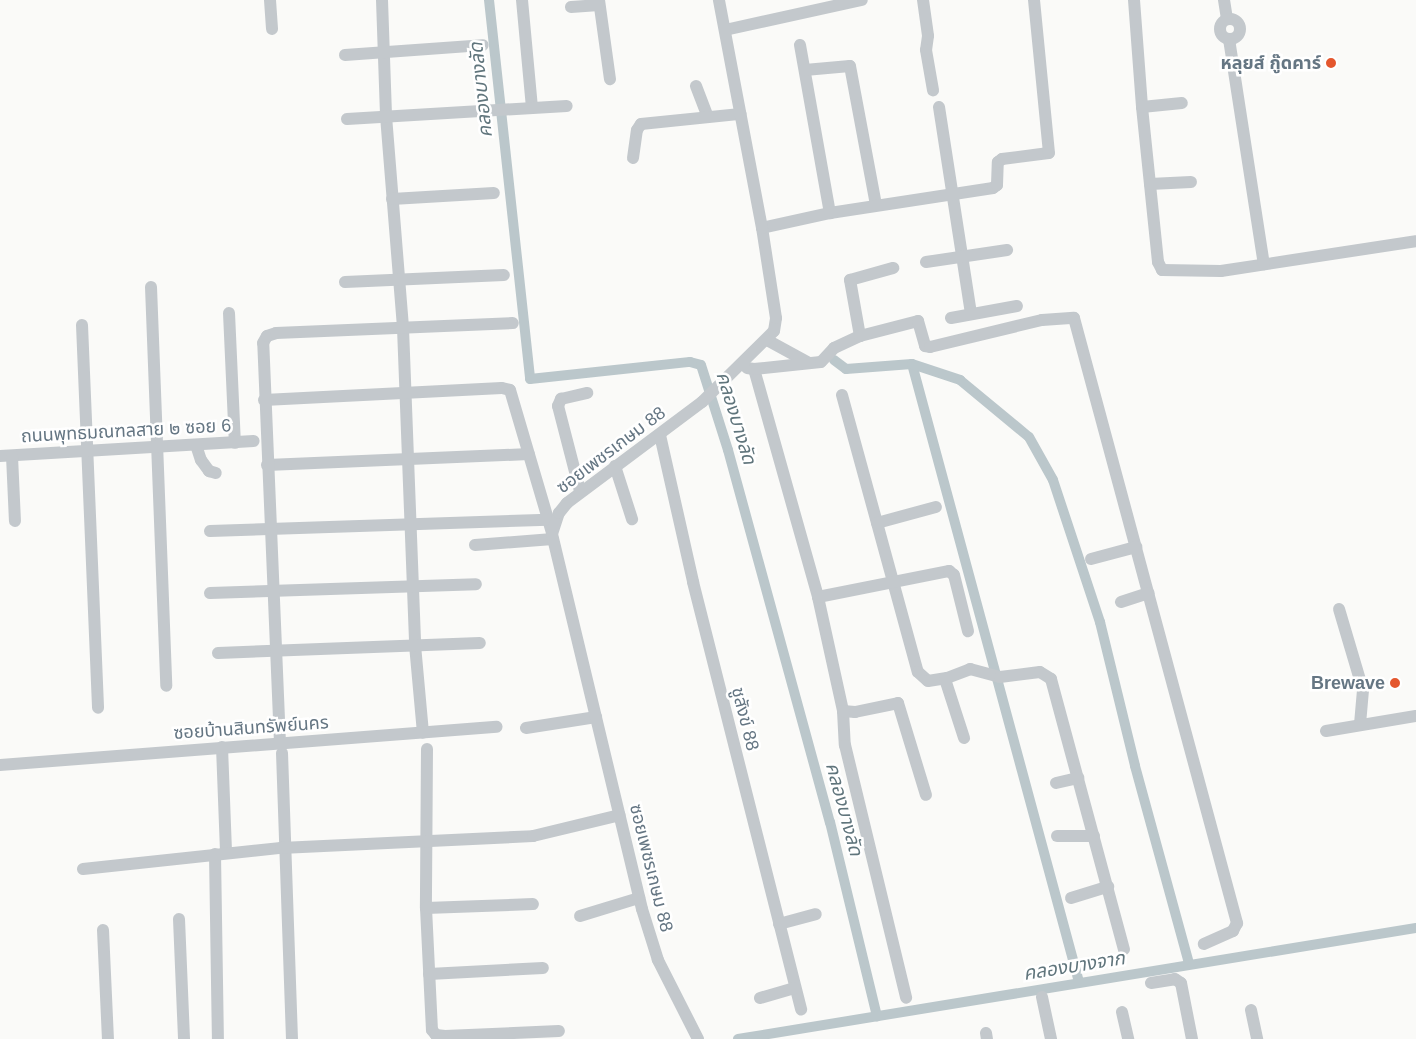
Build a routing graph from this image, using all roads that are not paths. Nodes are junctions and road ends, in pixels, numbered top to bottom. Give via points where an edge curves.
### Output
1 (270, 0) edge
2 (382, 0) edge
3 (522, 0) edge
4 (719, 0) edge
5 (862, 0) edge
6 (923, 0) edge
7 (1034, 0) edge
8 (1134, 0) edge
9 (1224, 0) edge
10 (599, 2) edge
11 (571, 7) dead end
12 (272, 29) dead end
13 (725, 30) junction
14 (483, 46) dead end
15 (800, 46) dead end
16 (384, 53) junction
17 (345, 55) dead end
18 (805, 70) junction
19 (610, 78) dead end
20 (696, 86) dead end
21 (933, 90) dead end
22 (1182, 103) dead end
23 (567, 106) dead end
24 (939, 107) dead end
25 (1142, 107) junction
26 (532, 108) junction
27 (740, 114) junction
28 (386, 116) junction
29 (708, 116) junction
30 (347, 119) dead end
31 (633, 158) dead end
32 (1191, 182) dead end
33 (1150, 184) junction
34 (494, 193) dead end
35 (951, 193) junction
36 (392, 199) junction
37 (876, 205) junction
38 (830, 213) junction
39 (762, 228) junction
40 (1416, 241) edge
41 (1007, 250) dead end
42 (961, 256) junction
43 (926, 262) dead end
44 (1264, 264) junction
45 (893, 268) dead end
46 (504, 275) dead end
47 (399, 279) junction
48 (345, 282) dead end
49 (151, 287) dead end
50 (1017, 306) dead end
51 (229, 313) dead end
52 (971, 314) junction
53 (951, 318) dead end
54 (513, 323) dead end
55 (82, 325) dead end
56 (403, 328) junction
57 (860, 336) junction
58 (767, 340) junction
59 (809, 363) junction
60 (741, 367) junction
61 (754, 369) junction
62 (587, 393) dead end
63 (404, 394) junction
64 (842, 395) dead end
65 (264, 400) junction
66 (660, 435) junction
67 (254, 441) dead end
68 (235, 443) junction
69 (196, 445) junction
70 (158, 447) junction
71 (87, 451) junction
72 (529, 454) junction
73 (6, 456) edge
74 (407, 458) junction
75 (266, 465) junction
76 (615, 466) junction
77 (216, 473) dead end
78 (580, 492) junction
79 (936, 507) dead end
80 (632, 519) dead end
81 (548, 520) junction
82 (15, 521) dead end
83 (877, 522) junction
84 (410, 524) junction
85 (269, 530) junction
86 (210, 531) dead end
87 (552, 536) junction
88 (475, 545) dead end
89 (1136, 547) junction
90 (1091, 559) dead end
91 (892, 580) junction
92 (476, 584) dead end
93 (412, 585) junction
94 (272, 590) junction
95 (210, 593) dead end
96 (1149, 593) junction
97 (818, 597) junction
98 (1121, 602) dead end
99 (1339, 609) dead end
100 (968, 631) dead end
101 (480, 643) dead end
102 (415, 645) junction
103 (275, 651) junction
104 (218, 653) dead end
105 (945, 679) junction
106 (166, 686) dead end
107 (98, 708) dead end
108 (844, 711) junction
109 (1416, 716) edge
110 (596, 717) junction
111 (1360, 725) junction
112 (497, 727) dead end
113 (526, 728) dead end
114 (1326, 731) dead end
115 (424, 732) junction
116 (964, 738) dead end
117 (222, 747) junction
118 (281, 748) junction
119 (427, 749) dead end
120 (2, 763) edge
121 (1078, 778) junction
122 (1056, 783) dead end
123 (926, 795) dead end
124 (620, 815) junction
125 (1057, 836) dead end
126 (1094, 836) junction
127 (427, 842) junction
128 (286, 848) junction
129 (220, 853) junction
130 (83, 869) dead end
131 (1108, 887) junction
132 (639, 898) junction
133 (1071, 898) dead end
134 (533, 904) dead end
135 (426, 908) junction
136 (816, 914) dead end
137 (580, 916) dead end
138 (179, 918) dead end
139 (779, 924) junction
140 (103, 930) dead end
141 (1204, 944) dead end
142 (1124, 949) dead end
143 (543, 968) dead end
144 (428, 974) junction
145 (1151, 983) dead end
146 (795, 988) junction
147 (1042, 997) dead end
148 (760, 998) dead end
149 (906, 998) dead end
150 (801, 1010) dead end
151 (1251, 1010) dead end
152 (1122, 1012) dead end
153 (559, 1031) dead end
154 (697, 1037) edge
155 (108, 1039) edge
156 (184, 1039) edge
157 (218, 1039) edge
158 (292, 1039) edge
159 (1051, 1039) edge
160 (1128, 1039) edge
161 (1192, 1039) edge
162 (1257, 1039) edge

1 - 12 street
2 - 16 street
3 - 26 street
4 - 13 street, ซอยเพชรเกษม 88
5 - 13 street
6 - 21 street via 928,36 926,50
7 - 35 street via 1049,153 1002,159 998,162 998,185 994,188
8 - 25 street
9 - 44 street via 1227,19 1220,24 1219,31 1228,40
10 - 11 street
10 - 19 street
13 - 27 street, ซอยเพชรเกษม 88
14 - 16 street
15 - 18 street
16 - 17 street
16 - 28 street
18 - 37 street via 850,66
18 - 38 street
20 - 29 street
22 - 25 street
23 - 26 street
24 - 35 street
25 - 33 street
26 - 28 street
27 - 29 street
27 - 39 street, ซอยเพชรเกษม 88
28 - 30 street
28 - 36 street
29 - 31 street via 641,124 637,130
32 - 33 street
33 - 44 street via 1158,262 1162,270 1212,272
34 - 36 street
35 - 37 street
35 - 42 street
36 - 47 street
37 - 38 street
38 - 39 street
39 - 58 street, ซอยเพชรเกษม 88 via 776,318 774,331
40 - 44 street
41 - 42 street
42 - 43 street
42 - 52 street
45 - 57 street via 850,280
46 - 47 street
47 - 48 street
47 - 56 street
49 - 70 street
50 - 52 street
51 - 68 street
52 - 53 street
54 - 56 street
55 - 71 street
56 - 63 street
56 - 65 street via 267,336 263,343
57 - 59 street via 834,348 822,362
57 - 89 street via 918,321 925,346 930,347 1042,320 1074,318
58 - 59 street
58 - 60 street, ซอยเพชรเกษม 88
59 - 61 street
60 - 61 street
60 - 66 street, ซอยเพชรเกษม 88
61 - 97 street
62 - 78 street via 561,399 558,406
63 - 65 street
63 - 72 street via 510,390
63 - 74 street
64 - 83 street
65 - 75 street
66 - 76 street, ซอยเพชรเกษม 88
66 - 139 street, ชูสังข์ 88 via 693,582
67 - 68 street, ถนนพุทธมณฑลสาย ๒ ซอย 6
68 - 69 street, ถนนพุทธมณฑลสาย ๒ ซอย 6
69 - 70 street, ถนนพุทธมณฑลสาย ๒ ซอย 6
69 - 77 street via 201,460 209,471
70 - 71 street, ถนนพุทธมณฑลสาย ๒ ซอย 6
70 - 106 street
71 - 73 street, ถนนพุทธมณฑลสาย ๒ ซอย 6
71 - 107 street
72 - 74 street
72 - 81 street
73 - 82 street
74 - 75 street
74 - 84 street
75 - 85 street
76 - 78 street, ซอยเพชรเกษม 88
76 - 80 street
78 - 87 street, ซอยเพชรเกษม 88 via 558,513
79 - 83 street
81 - 84 street
81 - 87 street
83 - 91 street
84 - 85 street
84 - 93 street
85 - 86 street
85 - 94 street
87 - 88 street
87 - 110 street, ซอยเพชรเกษม 88
89 - 90 street
89 - 96 street
91 - 97 street
91 - 100 street via 952,572
91 - 105 street via 918,672 928,681
92 - 93 street
93 - 94 street
93 - 102 street
94 - 95 street
94 - 103 street
96 - 98 street
96 - 141 street via 1237,923 1233,931
97 - 108 street
99 - 111 street via 1362,690
101 - 102 street
102 - 103 street
102 - 115 street
103 - 104 street
103 - 118 street
105 - 116 street
105 - 121 street via 970,669 996,676 1040,672 1051,679
108 - 123 street via 855,712 898,703
108 - 149 street via 845,745
109 - 111 street
110 - 113 street
110 - 124 street, ซอยเพชรเกษม 88
111 - 114 street
112 - 115 street, ซอยบ้านสินทรัพย์นคร
115 - 118 street, ซอยบ้านสินทรัพย์นคร
117 - 118 street, ซอยบ้านสินทรัพย์นคร
117 - 120 street, ซอยบ้านสินทรัพย์นคร
117 - 129 street
118 - 128 street
119 - 127 street
121 - 122 street
121 - 126 street
124 - 127 street via 533,836
124 - 132 street, ซอยเพชรเกษม 88
125 - 126 street
126 - 131 street
127 - 128 street
127 - 135 street
128 - 129 street
128 - 158 street
129 - 130 street
129 - 157 street
131 - 133 street
131 - 142 street
132 - 137 street
132 - 154 street, ซอยเพชรเกษม 88 via 658,960
134 - 135 street
135 - 144 street
136 - 139 street
138 - 156 street
139 - 146 street, ชูสังข์ 88
140 - 155 street
143 - 144 street
144 - 153 street via 432,1030 436,1035
145 - 161 street via 1175,979 1181,983
146 - 148 street
146 - 150 street, ชูสังข์ 88
147 - 159 street
151 - 162 street
152 - 160 street

